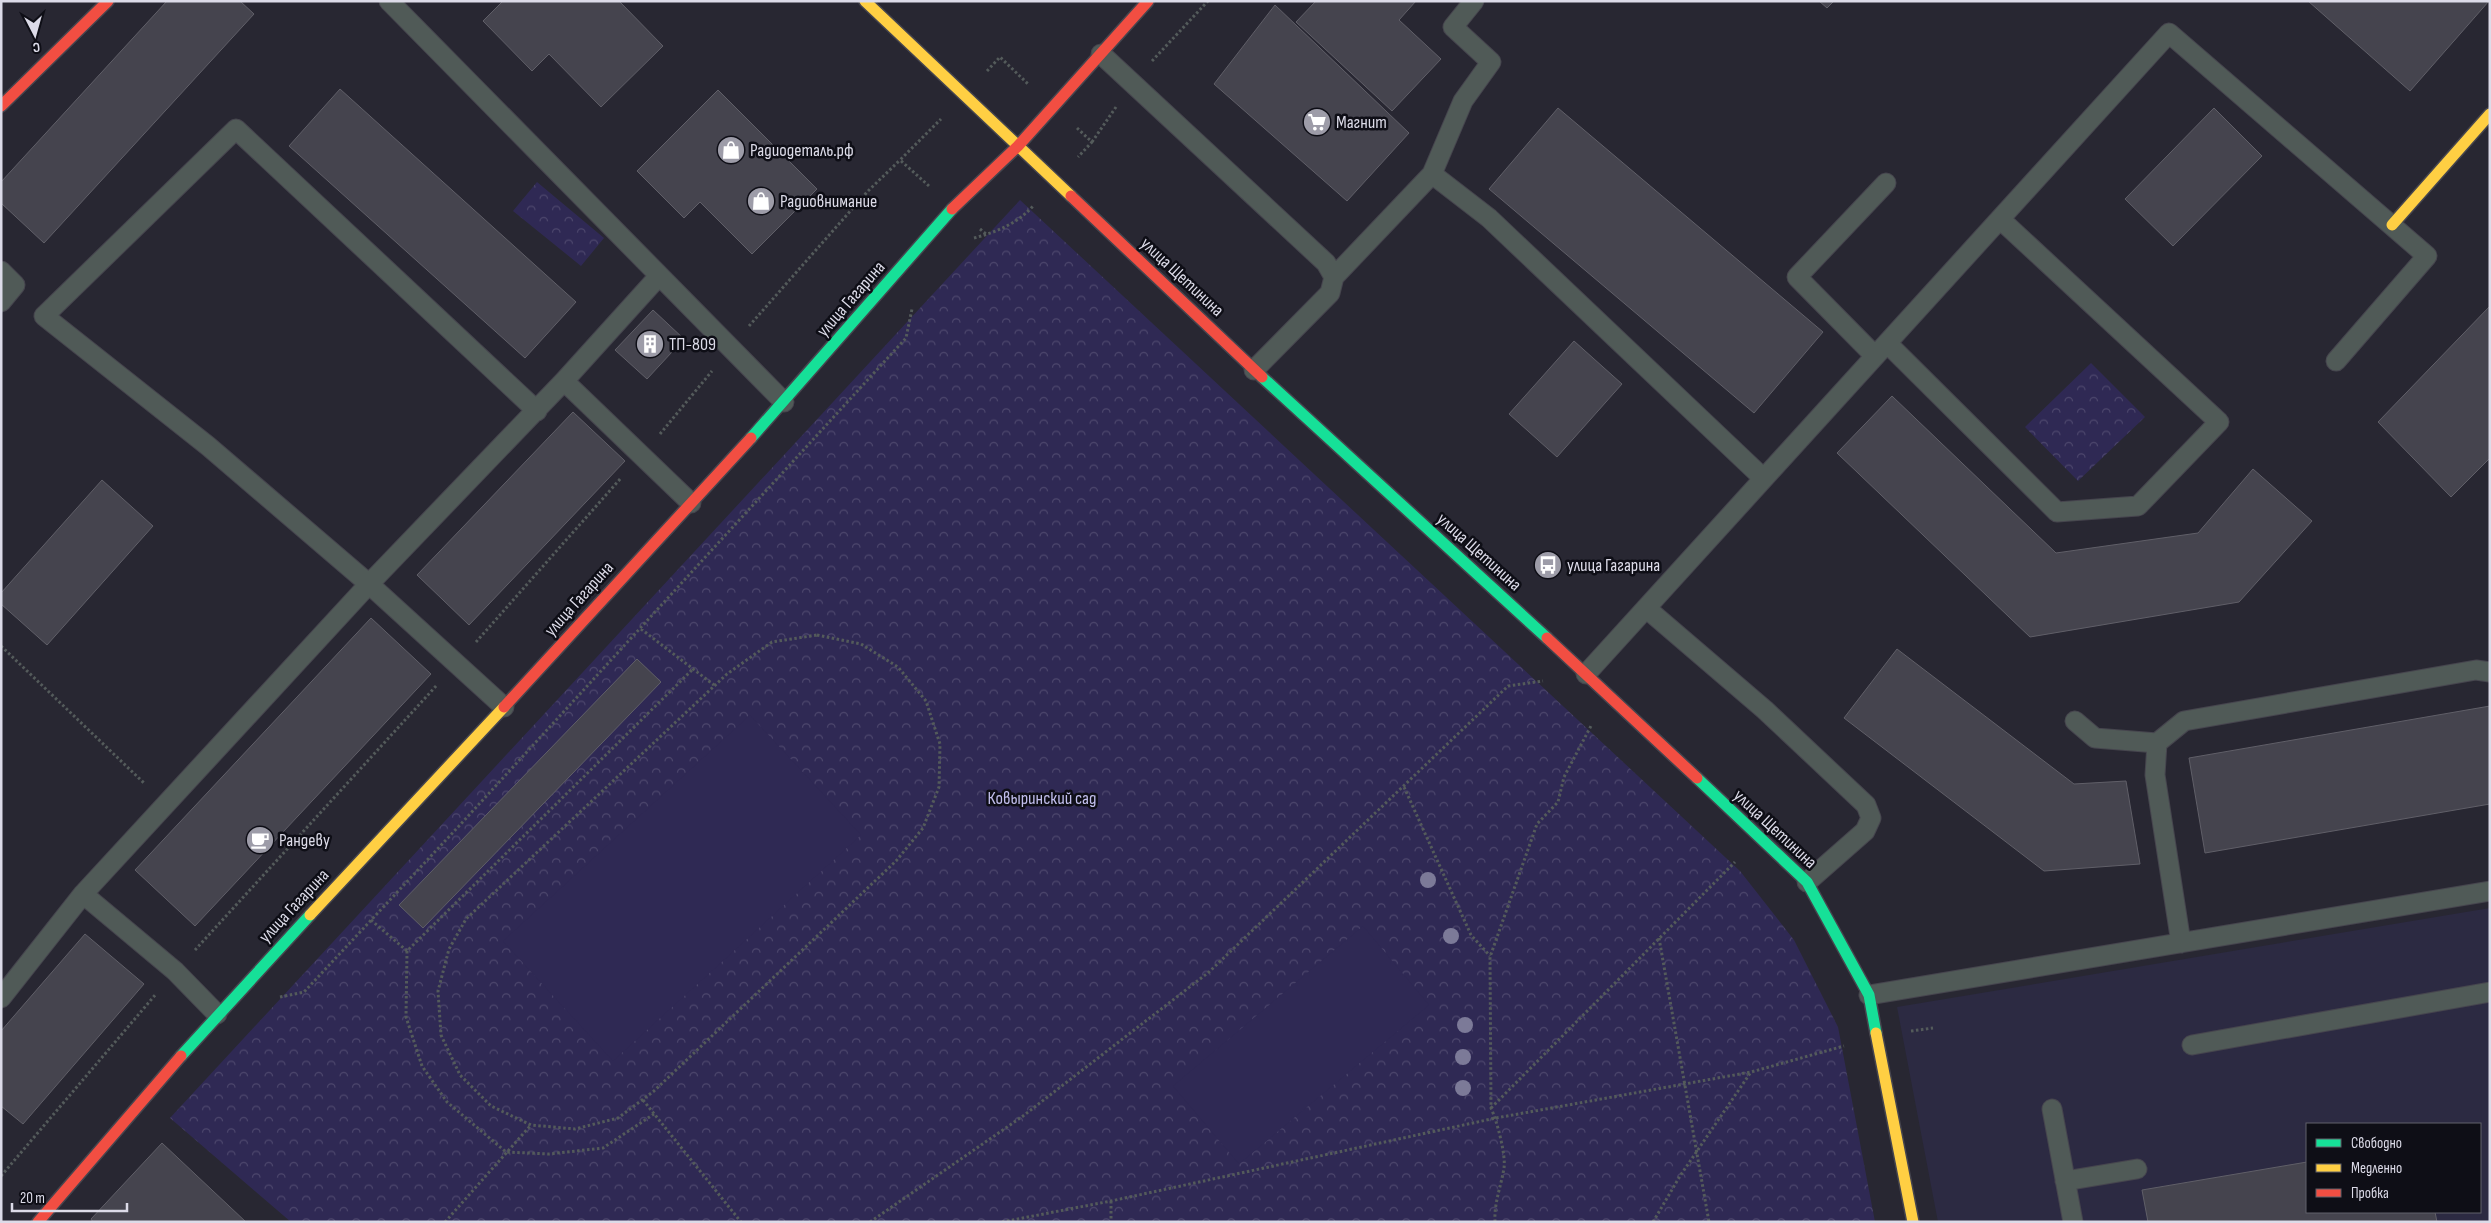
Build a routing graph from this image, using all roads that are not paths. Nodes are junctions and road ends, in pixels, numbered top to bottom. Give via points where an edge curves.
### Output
1 (108, 1) edge
2 (389, 1) edge
3 (865, 1) edge
4 (1148, 1) edge
5 (1474, 1) edge
6 (1101, 54) junction
7 (1, 106) edge
8 (2490, 114) edge
9 (1018, 146) junction
10 (1432, 174) junction
11 (1886, 183) dead end
12 (2000, 219) junction
13 (2392, 225) junction
14 (1, 271) edge
15 (659, 276) junction
16 (1334, 277) junction
17 (1, 302) edge
18 (1881, 349) junction
19 (2336, 361) dead end
20 (1254, 370) junction
21 (564, 381) junction
22 (784, 402) junction
23 (537, 411) junction
24 (1764, 478) junction
25 (691, 503) junction
26 (369, 584) junction
27 (1646, 608) junction
28 (2490, 672) edge
29 (1586, 674) junction
30 (504, 707) junction
31 (2075, 721) dead end
32 (2157, 743) junction
33 (1807, 882) junction
34 (2490, 891) edge
35 (83, 894) junction
36 (2181, 942) junction
37 (2490, 992) edge
38 (1869, 994) junction
39 (1, 998) edge
40 (217, 1014) junction
41 (2192, 1045) dead end
42 (2052, 1110) dead end
43 (2137, 1169) dead end
44 (2065, 1181) junction
45 (38, 1222) edge
46 (1913, 1222) edge
47 (2073, 1222) edge

1 - 7 street
2 - 15 lane
3 - 9 street, улица Щетинина
4 - 6 street, улица Гагарина
5 - 10 lane via 1453,26 1491,62 1463,101
6 - 9 street, улица Гагарина
6 - 16 lane via 1326,263
8 - 13 street
9 - 20 street, улица Щетинина
9 - 22 street, улица Гагарина via 953,208
10 - 16 lane
10 - 24 lane via 1489,218
11 - 18 lane via 1797,277
12 - 13 lane via 2169,33
12 - 18 lane
12 - 18 lane via 2218,422 2138,506 2058,512
13 - 19 lane via 2427,256
14 - 17 lane via 15,286
15 - 21 lane
15 - 22 lane
16 - 20 lane via 1330,293
18 - 24 lane
20 - 29 street, улица Щетинина
21 - 23 lane
21 - 25 lane
22 - 25 street, улица Гагарина
23 - 26 lane
23 - 26 lane via 236,129 44,316 208,446
24 - 27 lane
25 - 30 street, улица Гагарина
26 - 30 lane
26 - 35 lane
27 - 29 lane
27 - 33 lane via 1765,710 1866,806 1871,818 1865,831
28 - 32 lane via 2476,670 2184,721
29 - 33 street, улица Щетинина
30 - 40 street, улица Гагарина
31 - 32 lane via 2095,738
32 - 36 lane via 2155,775
33 - 38 street, улица Щетинина
34 - 36 lane
35 - 39 lane
35 - 40 lane via 175,971
36 - 38 lane
37 - 41 lane
38 - 46 street, улица Щетинина
40 - 45 street, улица Гагарина
42 - 44 lane
43 - 44 lane
44 - 47 lane

